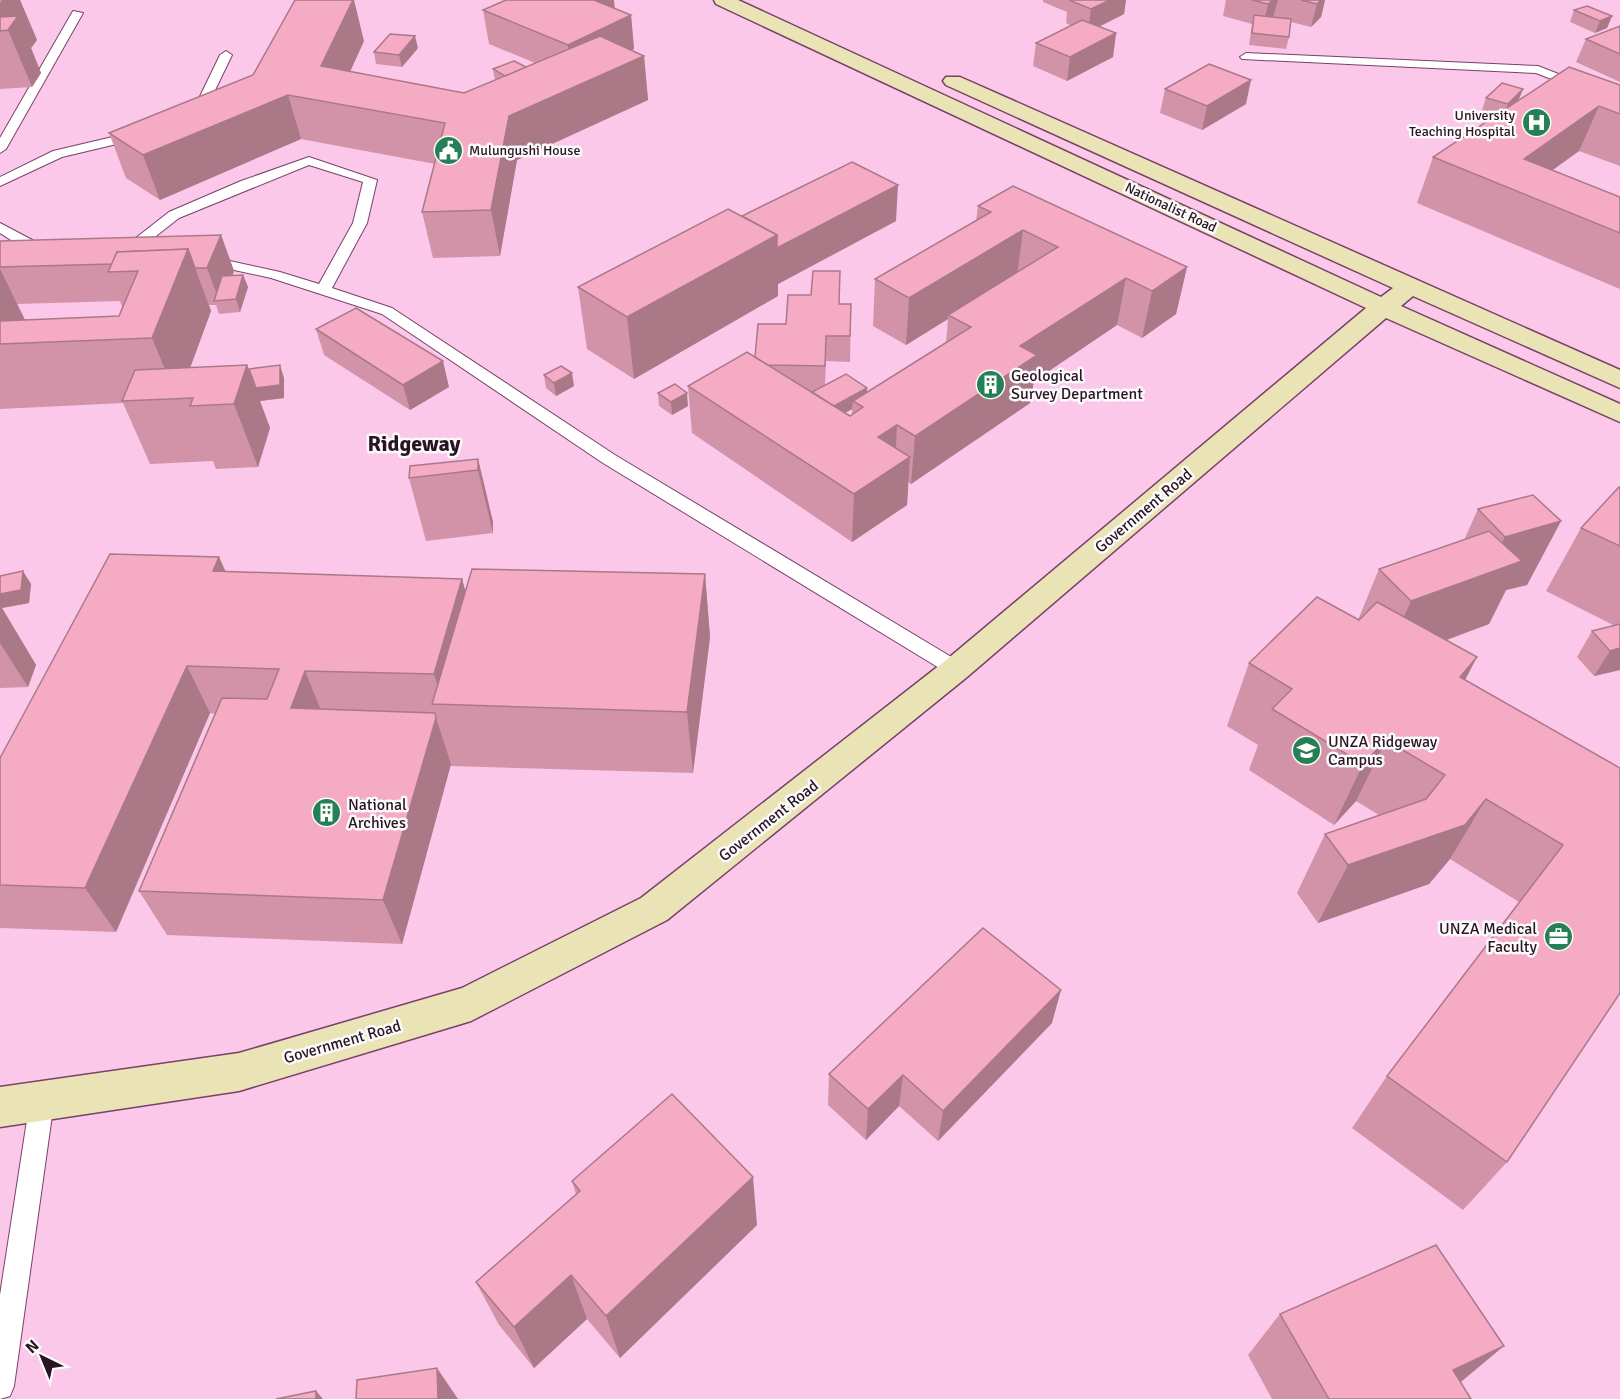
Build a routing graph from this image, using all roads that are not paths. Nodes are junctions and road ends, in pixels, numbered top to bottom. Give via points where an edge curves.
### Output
1 (723, 0) edge
2 (774, 0) edge
3 (77, 13) dead end
4 (839, 30) dead end
5 (226, 55) dead end
6 (1246, 57) dead end
7 (933, 72) dead end
8 (1620, 102) edge
9 (183, 124) edge
10 (149, 132) edge
11 (0, 149) edge
12 (0, 182) edge
13 (0, 227) edge
14 (137, 244) junction
15 (160, 249) edge
16 (114, 252) edge
17 (60, 256) edge
18 (194, 257) edge
19 (1410, 287) junction
20 (323, 291) junction
21 (1383, 307) junction
22 (1620, 380) edge
23 (1620, 414) edge
24 (956, 669) junction
25 (42, 1101) junction
26 (0, 1107) edge
27 (0, 1386) edge

1 - 21 main road, Nationalist Road
2 - 4 main road
3 - 11 lane
5 - 9 lane via 194,121
6 - 8 lane via 1538,70
7 - 19 main road, Nationalist Road
10 - 12 lane via 58,154
13 - 17 lane via 30,246
14 - 15 lane
14 - 16 lane
14 - 20 lane via 174,215 309,160 370,180 360,223
18 - 20 lane via 275,275
19 - 21 main road, Government Road
19 - 22 main road, Nationalist Road
20 - 24 lane via 387,311 609,459
21 - 23 main road, Nationalist Road
21 - 24 main road, Government Road
24 - 25 main road, Government Road via 654,909 471,1003 238,1072
25 - 26 main road, Government Road
25 - 27 lane

